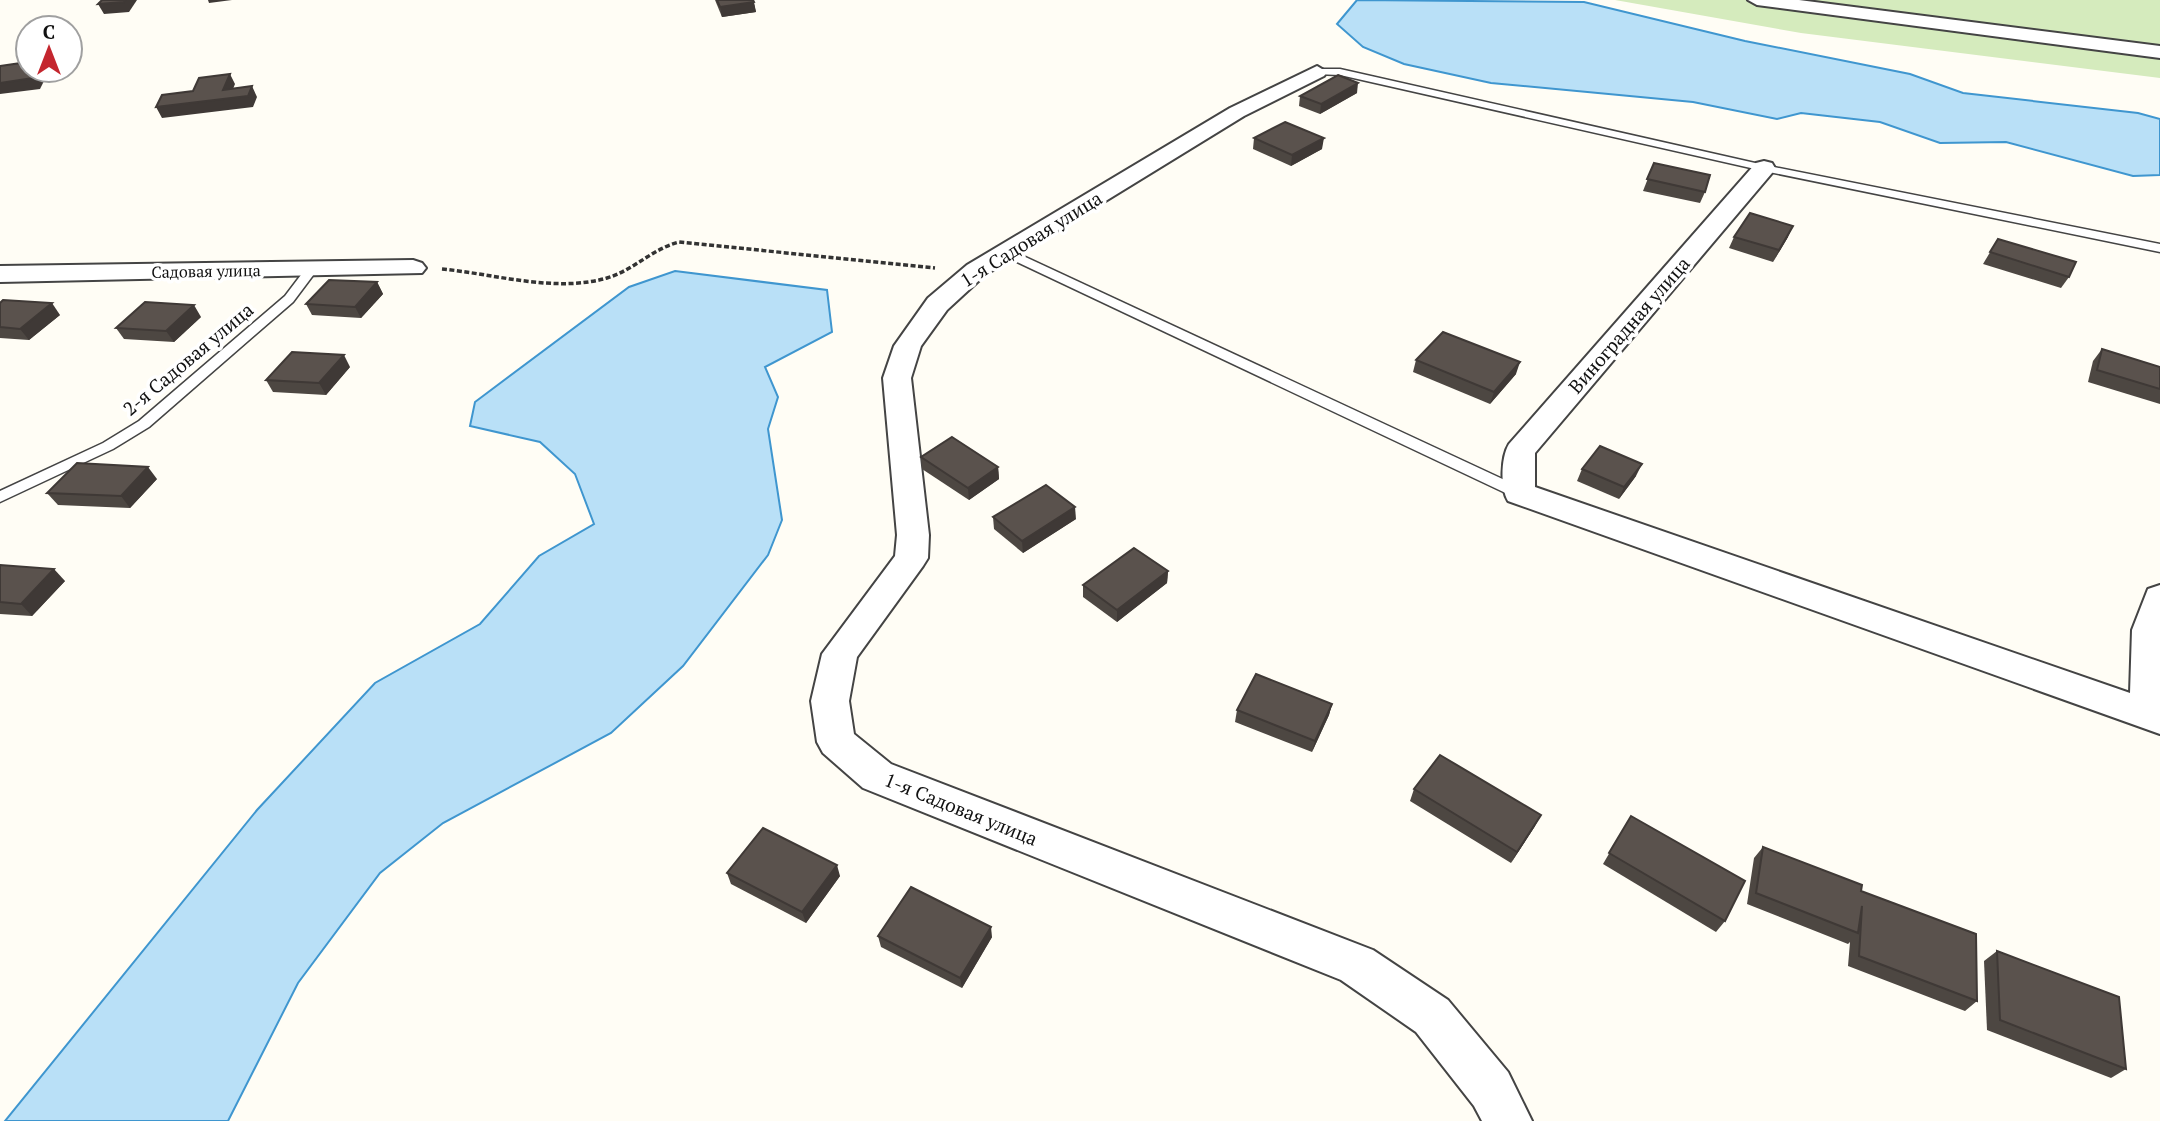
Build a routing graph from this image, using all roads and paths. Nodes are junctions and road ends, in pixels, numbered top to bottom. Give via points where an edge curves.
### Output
1 (1757, 0) edge
2 (2160, 52) edge
3 (1317, 72) joint
4 (1764, 168) junction
5 (2160, 248) edge
6 (1006, 253) junction
7 (413, 268) joint
8 (311, 270) junction
9 (976, 270) junction
10 (0, 274) edge
11 (1519, 493) junction
12 (0, 496) edge
13 (2160, 598) edge
14 (2154, 717) edge
15 (1508, 1121) edge

1 - 2 street
3 - 4 lane via 1340,72 1505,107
3 - 6 street, 1-я Садовая улица via 1237,112
4 - 5 lane
4 - 11 street, Виноградная улица via 1520,451
6 - 9 street, 1-я Садовая улица
6 - 11 lane
7 - 8 street, Садовая улица
7 - 9 path via 572,282 605,279 660,245 679,242
8 - 10 street, Садовая улица
8 - 12 lane, 2-я Садовая улица via 289,299 144,424 108,446
9 - 15 street, 1-я Садовая улица via 956,286 900,356 897,378 913,535 911,558 840,654 830,701 836,742 877,776 1357,965 1432,1016 1491,1089
11 - 14 street
13 - 14 street via 2150,630

